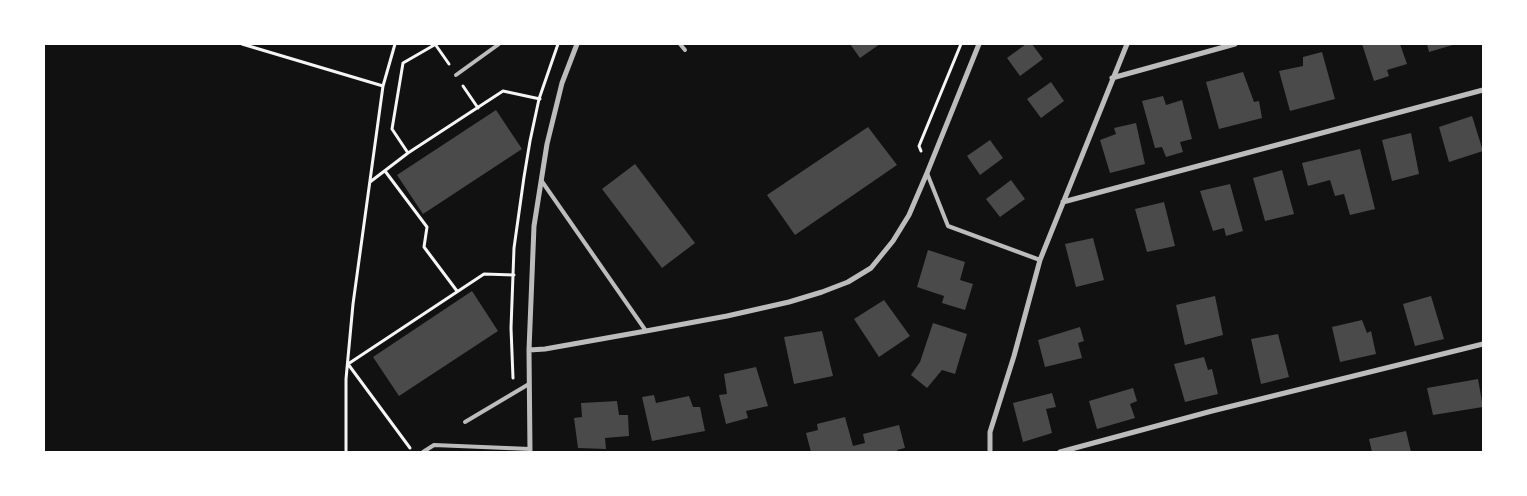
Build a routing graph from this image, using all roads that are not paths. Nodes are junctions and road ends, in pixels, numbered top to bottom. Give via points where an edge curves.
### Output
1 (499, 44) edge
2 (577, 44) edge
3 (680, 44) edge
4 (979, 44) edge
5 (1127, 44) edge
6 (1235, 44) edge
7 (685, 50) dead end
8 (456, 75) dead end
9 (1112, 78) junction
10 (1483, 90) edge
11 (927, 174) junction
12 (541, 180) junction
13 (1063, 202) junction
14 (1040, 260) junction
15 (646, 331) junction
16 (1483, 344) edge
17 (529, 350) junction
18 (529, 384) junction
19 (465, 422) dead end
20 (530, 450) edge
21 (423, 452) edge
22 (990, 452) edge
23 (1060, 452) edge

1 - 8 lane
2 - 12 street via 562,83
3 - 7 lane
4 - 11 street
5 - 9 street
6 - 9 street
9 - 13 street
10 - 13 street
11 - 14 lane via 948,226
11 - 15 street via 909,215 893,241 870,268 848,282 789,302
12 - 15 lane
12 - 17 street via 534,226
13 - 14 street
14 - 22 street via 990,432
15 - 17 street
16 - 23 street via 1212,410
17 - 18 street
18 - 19 lane
18 - 20 street
20 - 21 lane via 434,445

